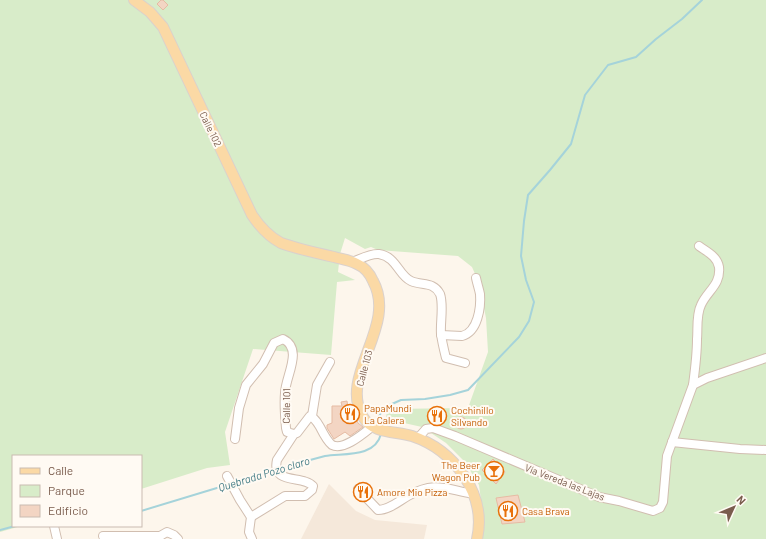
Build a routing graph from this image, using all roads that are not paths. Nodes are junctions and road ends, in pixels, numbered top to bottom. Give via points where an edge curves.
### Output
1 (134, 0) edge
2 (698, 246) dead end
3 (352, 262) junction
4 (476, 278) dead end
5 (441, 335) junction
6 (766, 358) edge
7 (330, 362) dead end
8 (465, 364) dead end
9 (693, 385) junction
10 (312, 416) junction
11 (373, 426) junction
12 (294, 434) junction
13 (418, 438) junction
14 (235, 439) dead end
15 (672, 442) junction
16 (766, 450) edge
17 (228, 478) dead end
18 (358, 489) dead end
19 (474, 494) junction
20 (252, 517) junction
21 (54, 527) edge
22 (103, 536) dead end
23 (160, 538) edge
24 (57, 539) edge
25 (178, 539) edge
26 (252, 539) edge
27 (477, 539) edge

1 - 3 main road, Calle 102 via 163,27 252,214 266,232 286,245
2 - 9 street, Vía Vereda las Lajas via 714,256 719,269 716,284 700,306
3 - 5 street via 376,254 382,255 397,265 410,281 434,286 440,296
3 - 11 main road, Calle 103 via 363,268 372,278 380,301 379,317 360,373 357,394 362,414
4 - 5 street via 480,308 473,328 462,336
5 - 8 street via 446,358
6 - 9 street
7 - 10 street via 317,385
9 - 15 street, Vía Vereda las Lajas
10 - 11 street via 328,440 338,446 349,443
10 - 12 street via 308,417
11 - 13 main road
12 - 14 street, Calle 101 via 287,432 286,428 285,392 293,357 292,348 283,339 274,343 263,364 246,385
12 - 20 street, Calle 101 via 278,460 278,468 284,478 308,482 313,486 312,490 305,496 290,495 280,498
13 - 15 street, Vía Vereda las Lajas via 426,429 433,428 599,497 654,511 660,508 663,502 667,456
13 - 19 main road via 433,445 446,456 465,478
15 - 16 street
17 - 20 street
18 - 19 street via 380,510 410,494 434,487 443,486
19 - 27 main road via 478,506
20 - 26 street via 249,526
21 - 24 street
22 - 23 street
23 - 25 street via 167,532

